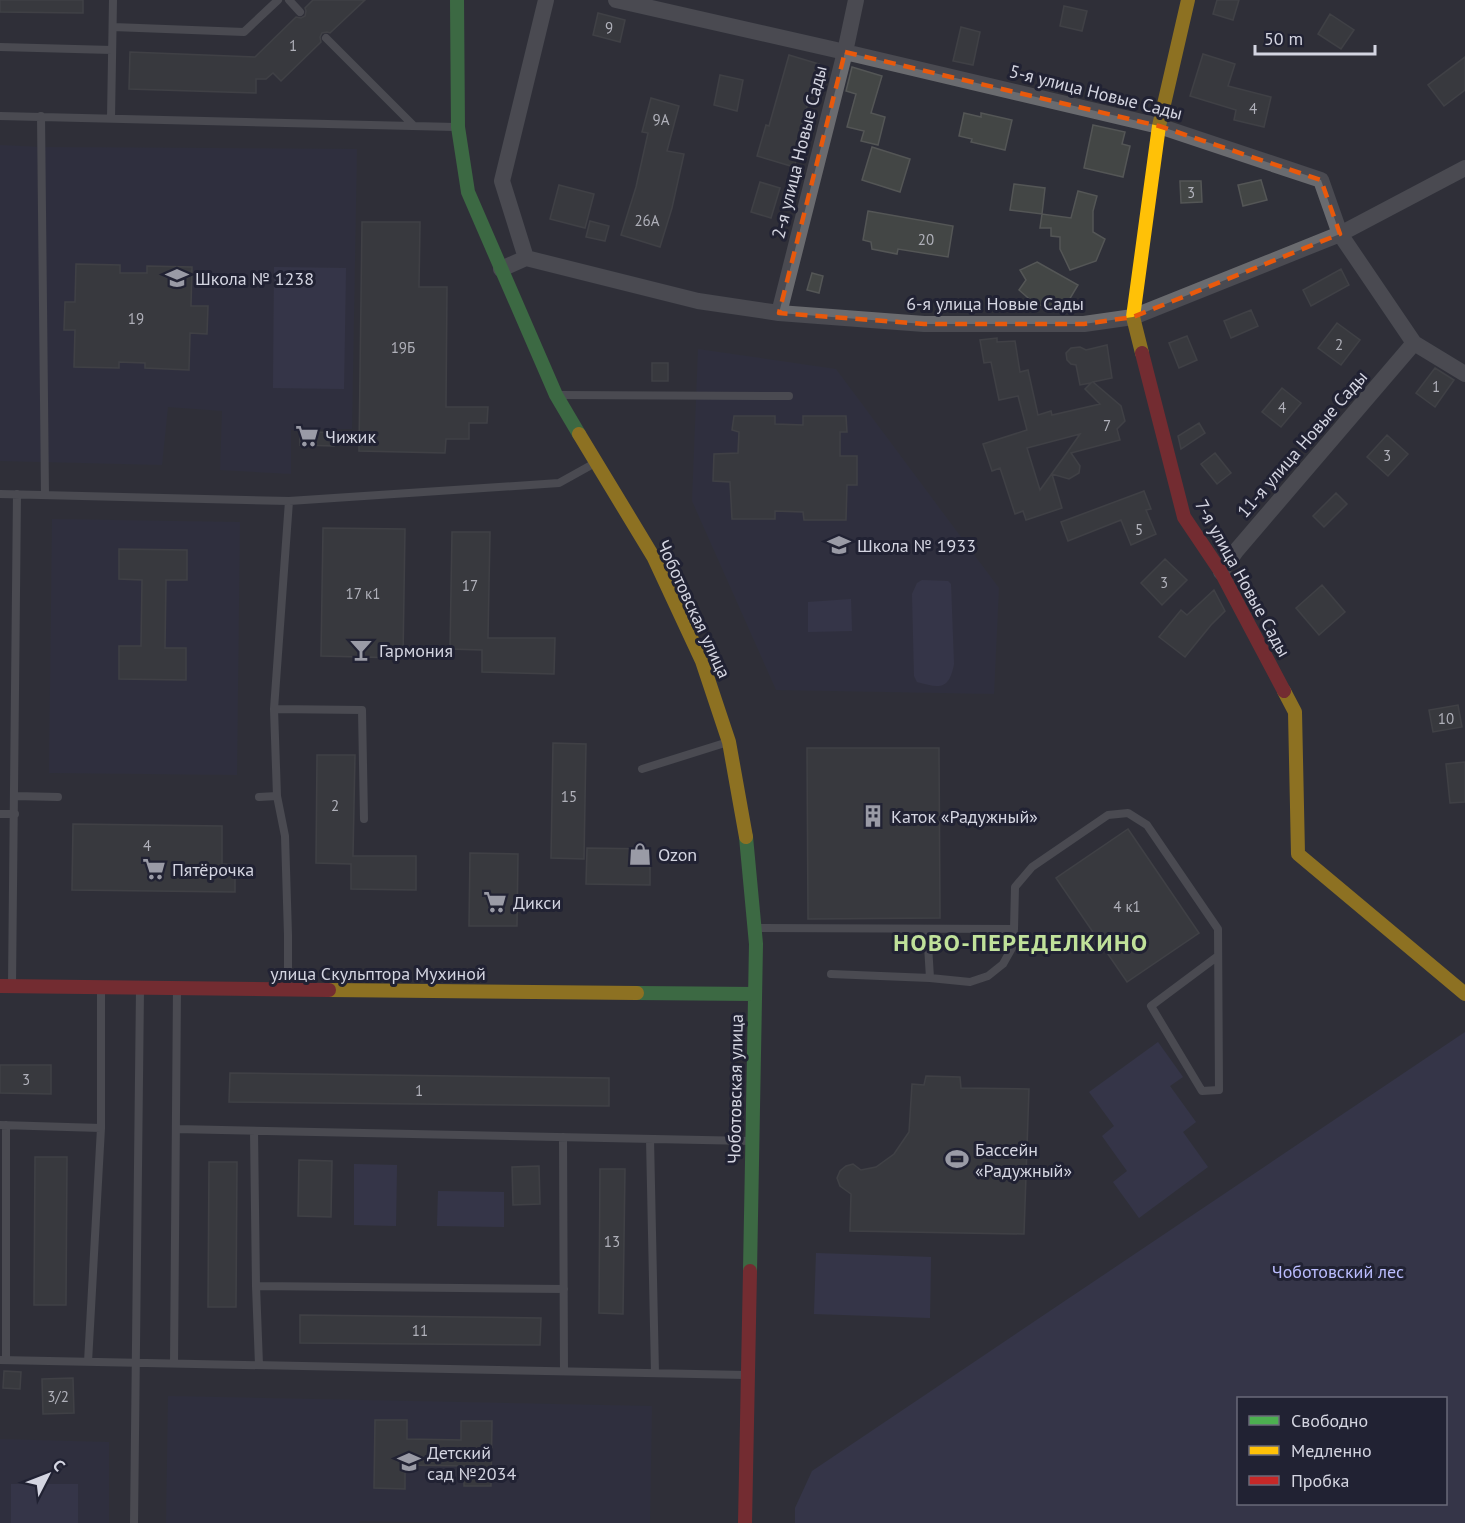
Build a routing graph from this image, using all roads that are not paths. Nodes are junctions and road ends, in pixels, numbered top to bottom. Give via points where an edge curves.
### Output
1 (113, 0) edge
2 (278, 0) edge
3 (289, 0) edge
4 (457, 0) edge
5 (546, 0) edge
6 (616, 0) edge
7 (856, 0) edge
8 (1188, 0) edge
9 (300, 12) dead end
10 (113, 27) junction
11 (326, 38) dead end
12 (0, 47) edge
13 (112, 50) junction
14 (845, 52) junction
15 (0, 116) edge
16 (41, 116) junction
17 (111, 118) junction
18 (413, 125) junction
19 (1159, 126) junction
20 (458, 127) junction
21 (1465, 168) edge
22 (1340, 234) junction
23 (526, 258) junction
24 (501, 269) junction
25 (779, 313) junction
26 (1132, 317) junction
27 (1414, 343) junction
28 (1465, 374) edge
29 (556, 395) junction
30 (789, 396) dead end
31 (596, 463) junction
32 (0, 494) edge
33 (17, 494) junction
34 (45, 495) junction
35 (289, 501) junction
36 (1221, 572) junction
37 (274, 709) junction
38 (729, 742) junction
39 (642, 769) dead end
40 (15, 796) junction
41 (260, 796) dead end
42 (277, 796) junction
43 (58, 797) dead end
44 (0, 813) edge
45 (15, 814) junction
46 (364, 819) dead end
47 (754, 928) junction
48 (927, 929) junction
49 (1014, 929) junction
50 (1218, 956) junction
51 (831, 974) dead end
52 (930, 978) junction
53 (6, 986) edge
54 (101, 987) junction
55 (140, 988) junction
56 (177, 989) junction
57 (288, 990) junction
58 (755, 994) junction
59 (1465, 994) edge
60 (3, 1125) edge
61 (101, 1128) junction
62 (176, 1129) junction
63 (254, 1131) junction
64 (563, 1137) junction
65 (650, 1139) junction
66 (752, 1141) junction
67 (256, 1286) junction
68 (3, 1289) edge
69 (564, 1289) junction
70 (3, 1360) edge
71 (88, 1362) junction
72 (135, 1363) junction
73 (174, 1363) junction
74 (260, 1365) junction
75 (564, 1371) junction
76 (656, 1373) junction
77 (748, 1375) junction
78 (134, 1523) edge
79 (745, 1523) edge

1 - 10 lane
2 - 10 lane via 244,32
3 - 9 lane
4 - 20 street, Чоботовская улица
5 - 23 street via 502,181
6 - 14 street, 5-я улица Новые Сады
7 - 14 street, 2-я улица Новые Сады
8 - 19 street, 7-я улица Новые Сады
10 - 13 lane
11 - 18 lane
12 - 13 lane
13 - 17 lane
14 - 19 street, 5-я улица Новые Сады
14 - 25 street, 2-я улица Новые Сады
15 - 16 lane
16 - 17 lane
16 - 34 lane
17 - 18 lane
18 - 20 lane
19 - 22 street, 5-я улица Новые Сады via 1321,180
19 - 26 street, 7-я улица Новые Сады
20 - 24 street, Чоботовская улица via 468,192
21 - 22 street, 6-я улица Новые Сады
22 - 26 street, 6-я улица Новые Сады
22 - 27 street, 5-я улица Новые Сады
23 - 24 street
23 - 25 street, 6-я улица Новые Сады via 698,301
24 - 29 street, Чоботовская улица
25 - 26 street, 6-я улица Новые Сады via 924,324 1084,324
26 - 36 street, 7-я улица Новые Сады via 1184,517
27 - 28 street, 5-я улица Новые Сады
27 - 36 street, 11-я улица Новые Сады
29 - 30 lane
29 - 31 street, Чоботовская улица
31 - 35 lane via 559,483
31 - 38 street, Чоботовская улица via 654,558 702,661
32 - 33 lane
33 - 34 lane
33 - 40 lane
34 - 35 lane
35 - 37 lane
36 - 59 street, 7-я улица Новые Сады via 1295,712 1298,854
37 - 42 lane
37 - 46 lane via 362,710
38 - 39 lane
38 - 47 street, Чоботовская улица via 745,827
40 - 43 lane
40 - 45 lane
41 - 42 lane
42 - 57 lane via 285,836
44 - 45 lane
45 - 53 lane
47 - 48 lane
47 - 58 street, Чоботовская улица
48 - 49 lane
48 - 52 lane
49 - 50 lane via 1015,887 1032,867 1108,815 1128,813 1147,825 1218,929
49 - 52 lane via 1012,948 1003,964 988,976 970,982
50 - 50 lane via 1219,1090 1202,1091 1151,1006
51 - 52 lane
53 - 54 street, улица Скульптора Мухиной
54 - 55 street, улица Скульптора Мухиной
54 - 61 lane
55 - 56 street, улица Скульптора Мухиной
55 - 72 lane
56 - 57 street, улица Скульптора Мухиной
56 - 62 lane
57 - 58 street, улица Скульптора Мухиной
58 - 66 street, Чоботовская улица
60 - 61 lane
60 - 68 lane
61 - 71 lane
62 - 63 lane
62 - 73 lane
63 - 64 lane
63 - 67 lane
64 - 65 lane
64 - 69 lane
65 - 66 lane
65 - 76 lane
66 - 77 street, Чоботовская улица
67 - 69 lane
67 - 74 lane
68 - 70 lane
69 - 75 lane
70 - 71 lane
71 - 72 lane
72 - 73 lane
72 - 78 lane
73 - 74 lane
74 - 75 lane
75 - 76 lane
76 - 77 lane
77 - 79 street, Чоботовская улица

